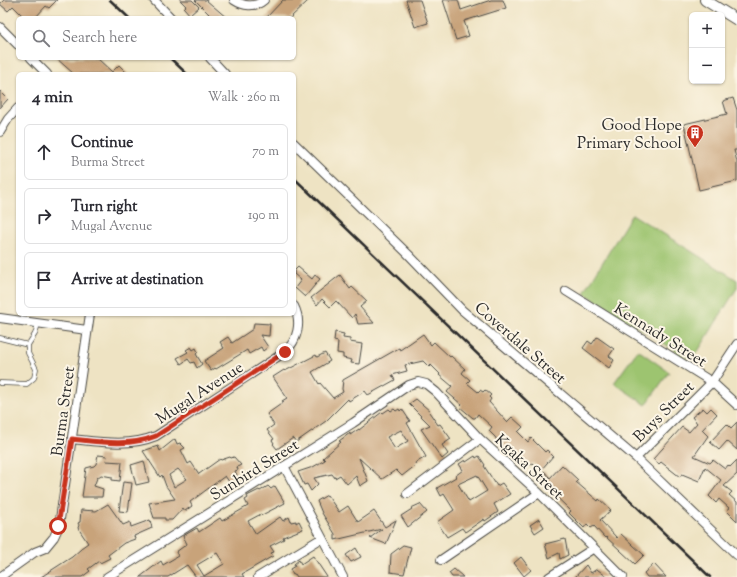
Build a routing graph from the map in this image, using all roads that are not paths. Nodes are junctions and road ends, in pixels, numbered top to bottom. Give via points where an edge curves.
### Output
1 (154, 0) edge
2 (234, 0) edge
3 (264, 0) edge
4 (705, 0) edge
5 (169, 16) edge
6 (737, 20) edge
7 (0, 27) edge
8 (16, 43) edge
9 (33, 60) edge
10 (212, 60) edge
11 (45, 72) edge
12 (224, 72) edge
13 (16, 110) edge
14 (0, 132) edge
15 (296, 145) edge
16 (566, 291) dead end
17 (296, 312) edge
18 (90, 316) edge
19 (0, 318) edge
20 (38, 323) junction
21 (87, 330) junction
22 (0, 338) edge
23 (737, 344) edge
24 (28, 346) junction
25 (414, 382) joint
26 (712, 382) junction
27 (0, 383) edge
28 (737, 405) edge
29 (72, 439) junction
30 (480, 439) junction
31 (636, 458) junction
32 (284, 466) junction
33 (539, 493) junction
34 (407, 494) dead end
35 (322, 538) junction
36 (594, 548) junction
37 (737, 555) edge
38 (441, 560) dead end
39 (0, 577) edge
40 (107, 577) edge
41 (258, 577) edge
42 (343, 577) edge
43 (549, 577) edge
44 (623, 577) edge

1 - 5 street
2 - 3 street via 250,6
4 - 6 street
7 - 8 street
9 - 11 street
10 - 12 street
13 - 14 street
15 - 31 street, Coverdale Street via 462,310
16 - 26 street, Kennady Street
17 - 29 street, Mugal Avenue via 298,333 285,352 156,436 140,442 113,443
18 - 21 street, Burma Street
19 - 20 street
20 - 21 street
20 - 24 lane
21 - 29 street, Burma Street
22 - 24 lane
23 - 26 street, Buys Street
24 - 27 lane via 28,353 36,370 34,378 27,384
25 - 30 street, Kgaka Street via 426,384 436,392
25 - 32 street, Sunbird Street
26 - 28 street, Kennady Street
26 - 31 street, Buys Street
29 - 39 street, Burma Street via 56,533 45,548
30 - 33 street, Kgaka Street
30 - 34 street
31 - 37 street, Coverdale Street
32 - 35 street
32 - 40 street, Sunbird Street
33 - 36 street, Kgaka Street
33 - 38 street
35 - 41 street
35 - 42 street
36 - 43 street
36 - 44 street, Kgaka Street

